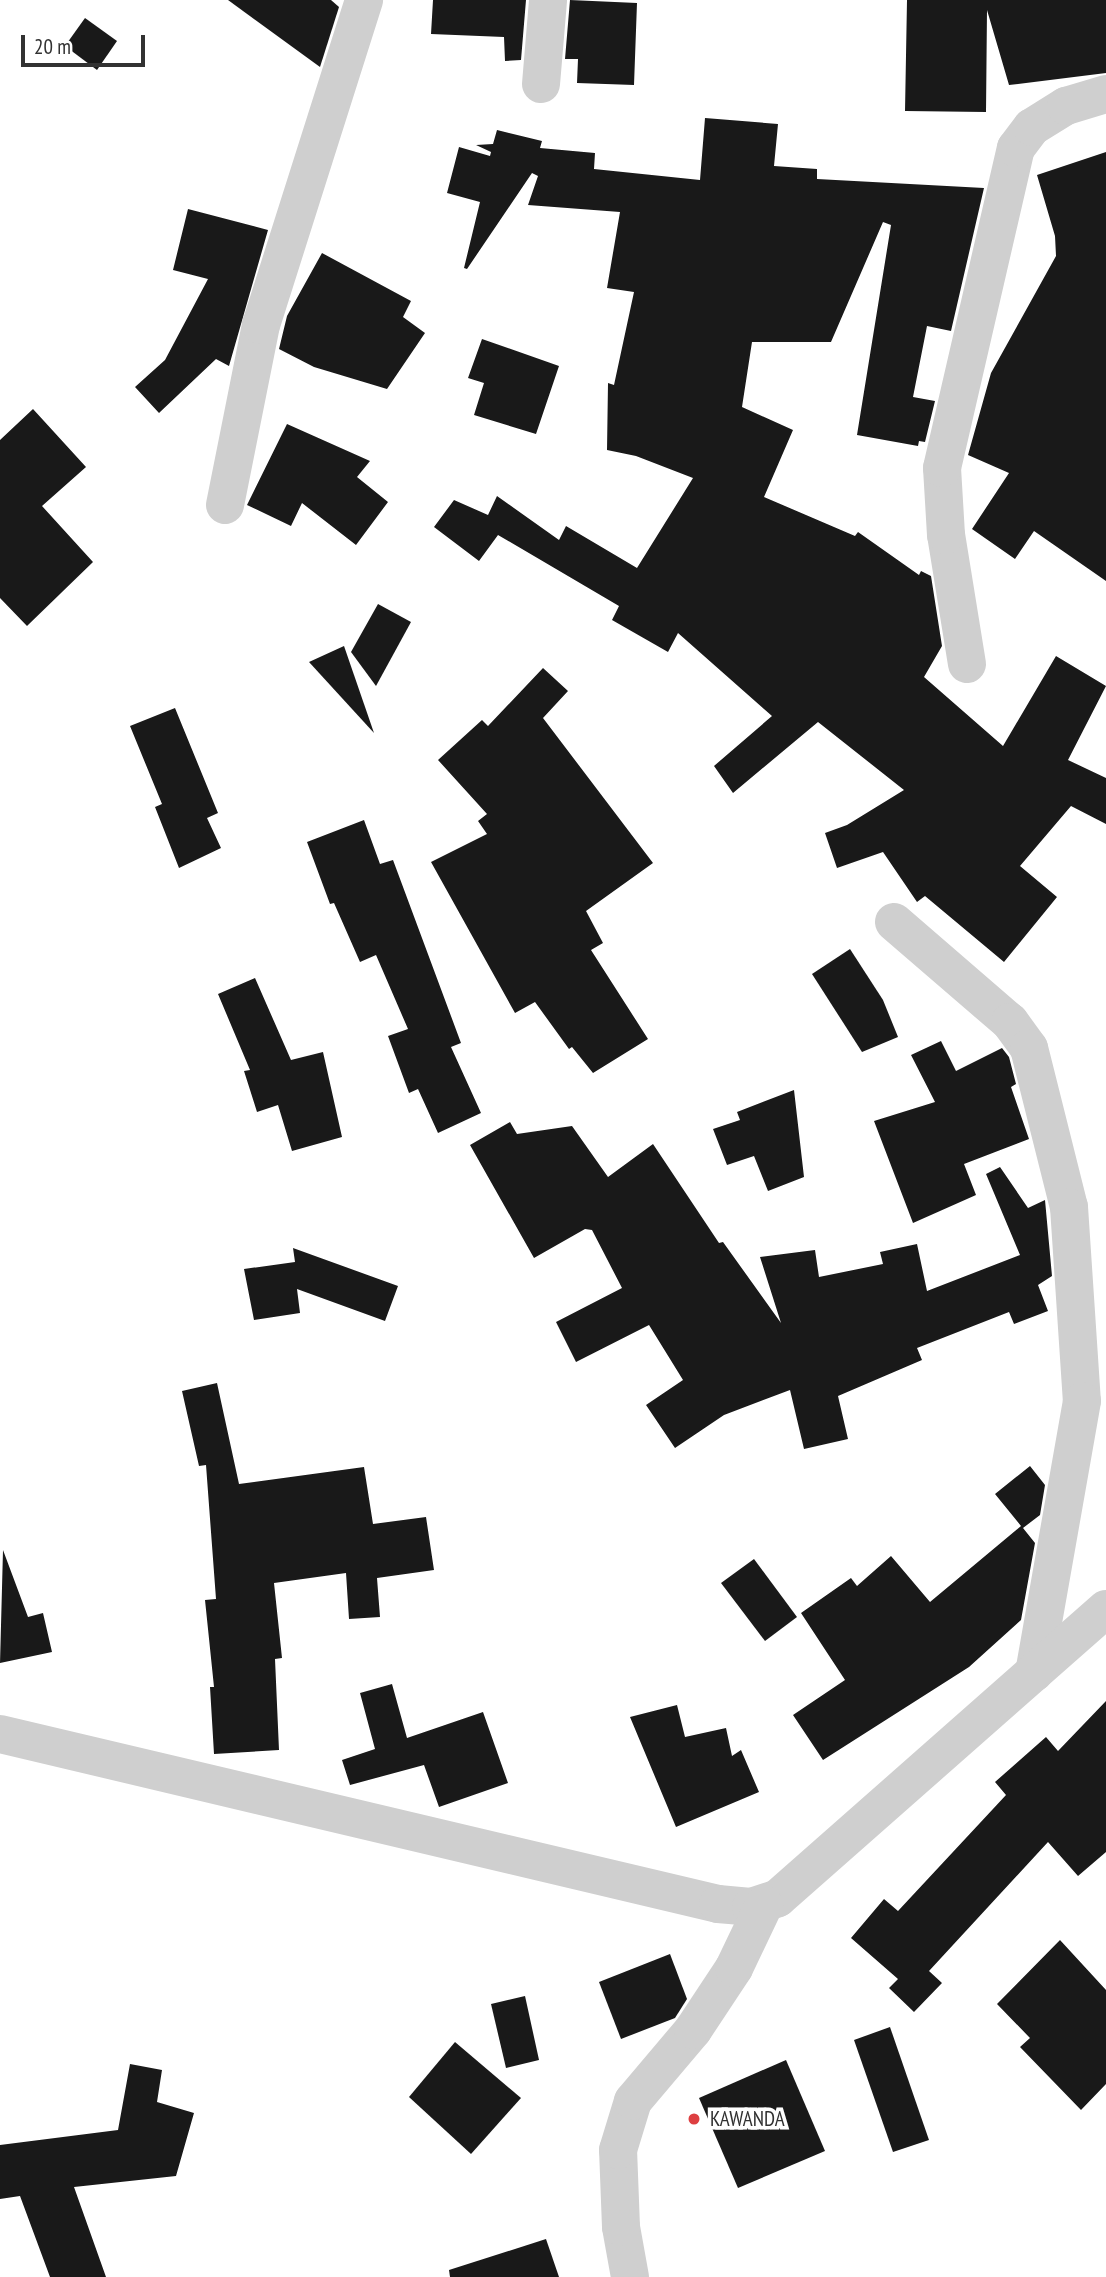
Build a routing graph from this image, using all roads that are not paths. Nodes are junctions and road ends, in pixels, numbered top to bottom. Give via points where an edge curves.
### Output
1 (364, 0) edge
2 (548, 0) edge
3 (541, 84) dead end
4 (1106, 94) edge
5 (225, 505) dead end
6 (967, 664) dead end
7 (894, 922) dead end
8 (1106, 1609) edge
9 (1034, 1673) junction
10 (0, 1734) edge
11 (764, 1905) junction
12 (629, 2277) edge

1 - 5 street via 261,325
2 - 3 street
4 - 6 street via 1066,106 1032,127 1016,148 942,468 946,535
7 - 9 street via 1010,1022 1025,1041 1069,1207 1082,1401
8 - 9 street
9 - 11 street via 778,1898
10 - 11 street via 718,1904
11 - 12 street via 734,1968 693,2030 633,2101 618,2150 621,2227

